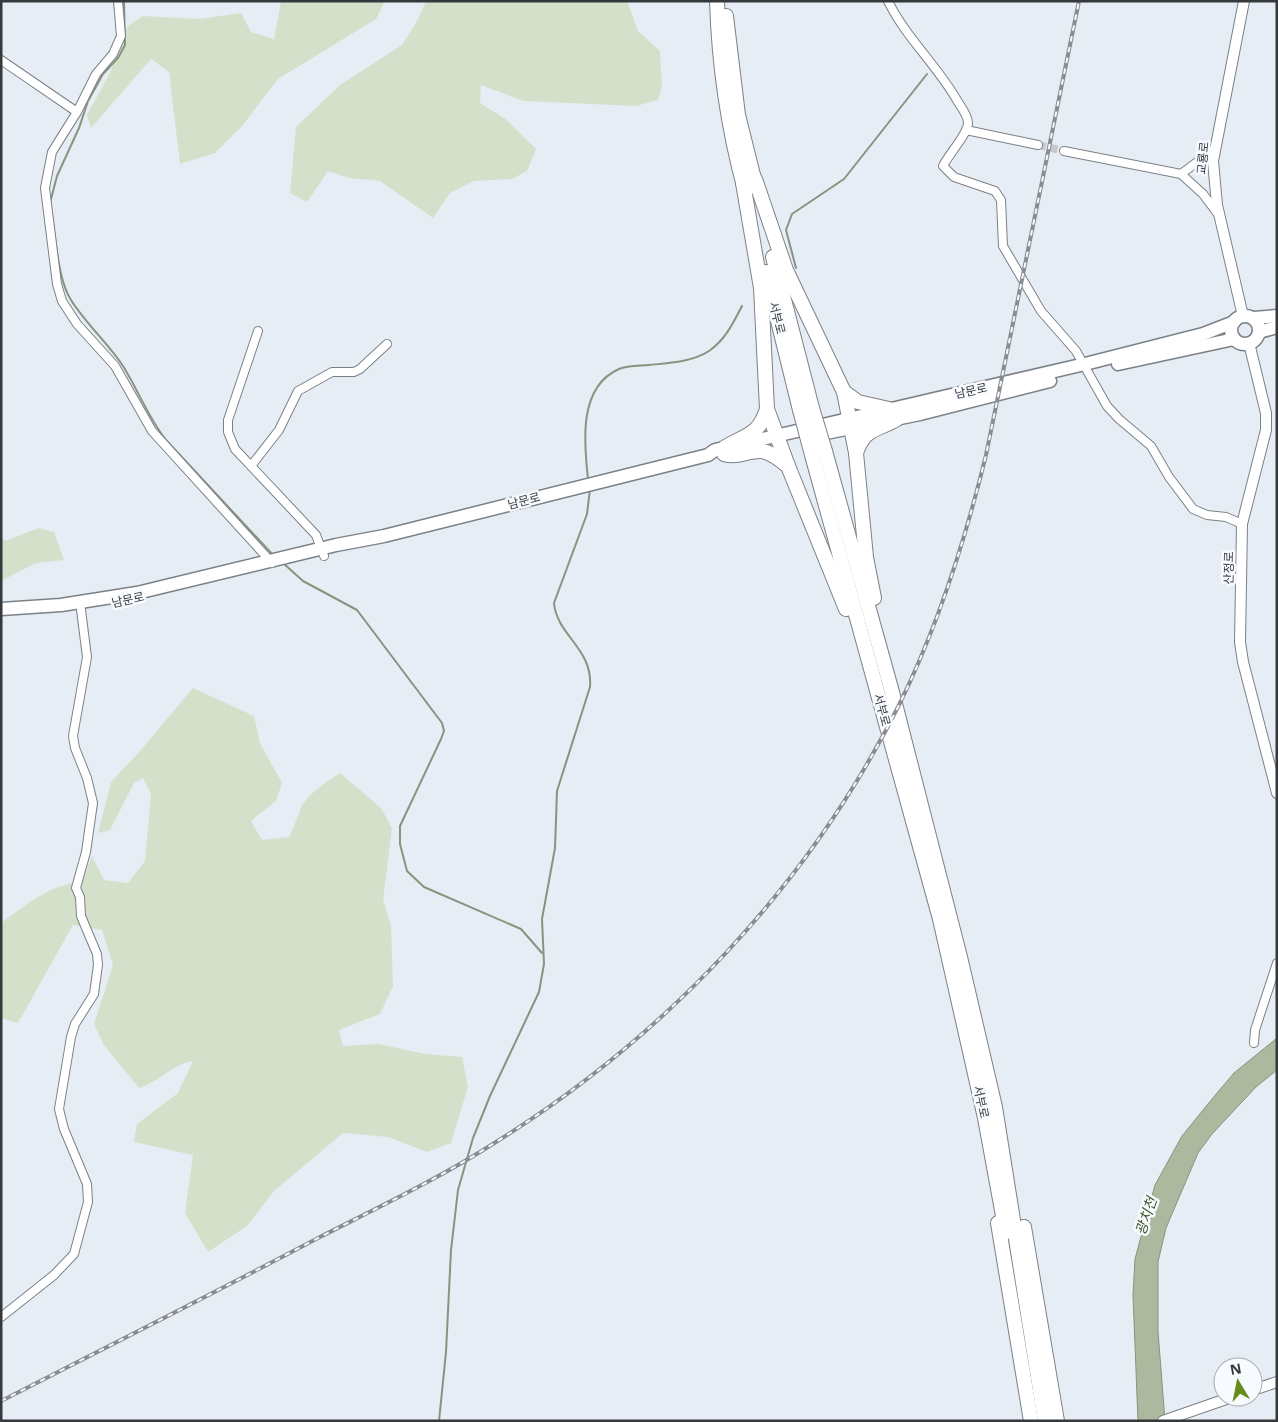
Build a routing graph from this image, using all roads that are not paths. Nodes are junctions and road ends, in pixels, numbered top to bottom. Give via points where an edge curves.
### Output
1 (118, 1) edge
2 (717, 1) edge
3 (726, 1) edge
4 (888, 1) edge
5 (1244, 1) edge
6 (1, 60) edge
7 (76, 112) junction
8 (966, 130) junction
9 (1038, 145) tunnel mouth
10 (1216, 148) junction
11 (1064, 151) tunnel mouth
12 (1181, 174) junction
13 (749, 182) junction
14 (1220, 218) junction
15 (1277, 316) edge
16 (1243, 319) junction
17 (1277, 327) edge
18 (258, 331) dead end
19 (1259, 332) junction
20 (1234, 339) junction
21 (1249, 343) junction
22 (386, 344) dead end
23 (1087, 368) junction
24 (844, 392) junction
25 (768, 409) junction
26 (893, 414) junction
27 (851, 423) junction
28 (779, 439) junction
29 (724, 451) junction
30 (856, 453) junction
31 (251, 466) junction
32 (788, 466) junction
33 (1242, 524) junction
34 (323, 552) junction
35 (277, 561) junction
36 (81, 606) junction
37 (1, 609) edge
38 (1, 616) edge
39 (885, 694) junction
40 (1277, 793) edge
41 (1277, 962) edge
42 (1254, 1043) dead end
43 (995, 1107) junction
44 (985, 1118) junction
45 (1, 1317) edge
46 (1277, 1382) edge
47 (1263, 1387) edge
48 (1055, 1399) junction
49 (1213, 1405) edge
50 (1184, 1416) edge
51 (1030, 1421) edge
52 (1037, 1421) edge
53 (1045, 1421) edge
54 (1057, 1421) edge
55 (1062, 1421) edge
56 (1163, 1421) edge

1 - 7 street via 120,36 113,54 96,74
2 - 13 highway, 서부로 via 718,47 726,107
3 - 13 highway, 서부로 via 734,90
4 - 8 street via 895,16 948,84 966,116
5 - 10 street, 교룡로
6 - 7 street
7 - 35 street via 52,152 46,188 57,284 62,301 77,324 115,366 152,431
8 - 9 street
8 - 23 street via 948,156 943,166 945,171 995,191 1001,200 1003,246 1012,264 1041,311
10 - 12 street
10 - 14 street, 교룡로 via 1214,183
11 - 12 street
12 - 14 street via 1203,194
13 - 24 highway via 786,270
13 - 25 highway via 761,288
13 - 39 highway, 서부로, bridge via 806,409
14 - 16 street, 교룡로
15 - 16 main road, 남문로
16 - 19 main road via 1259,326
16 - 20 main road via 1231,330
16 - 23 main road, 남문로
17 - 19 main road
18 - 31 street via 228,420 231,442
19 - 21 main road
20 - 21 main road, 남문로
20 - 23 main road, 남문로
21 - 33 street, 산정로 via 1266,412 1266,430
22 - 31 street via 360,369 332,372 298,391 279,430
23 - 26 main road, 남문로
23 - 33 street via 1107,406 1152,446 1192,509 1207,516 1226,516
24 - 26 highway via 858,402
24 - 27 highway
25 - 28 highway
25 - 29 highway via 756,431
26 - 27 main road, 남문로
26 - 30 highway via 887,425 873,428 866,434
27 - 28 main road, 남문로
27 - 30 highway
28 - 29 main road, 남문로
28 - 32 highway
29 - 32 highway via 732,456 760,451 769,453
29 - 34 main road, 남문로 via 715,450
30 - 39 highway
31 - 34 street via 316,535
32 - 39 highway
33 - 40 street, 산정로 via 1240,642
34 - 35 main road, 남문로
35 - 36 main road, 남문로 via 140,598
36 - 37 main road, 남문로
36 - 38 main road, 남문로
36 - 45 street via 87,657 73,736 91,791 92,816 76,888 81,916 98,964 94,994 75,1024 71,1037 59,1110 87,1184 88,1202 74,1254
39 - 43 highway, 서부로 via 960,957
39 - 44 highway, 서부로
41 - 42 street via 1255,1030
43 - 48 highway via 1022,1221
43 - 53 highway, 서부로
44 - 51 highway via 1000,1238
44 - 52 highway, 서부로
46 - 47 street
48 - 54 highway
48 - 55 highway
49 - 50 street
50 - 56 street

